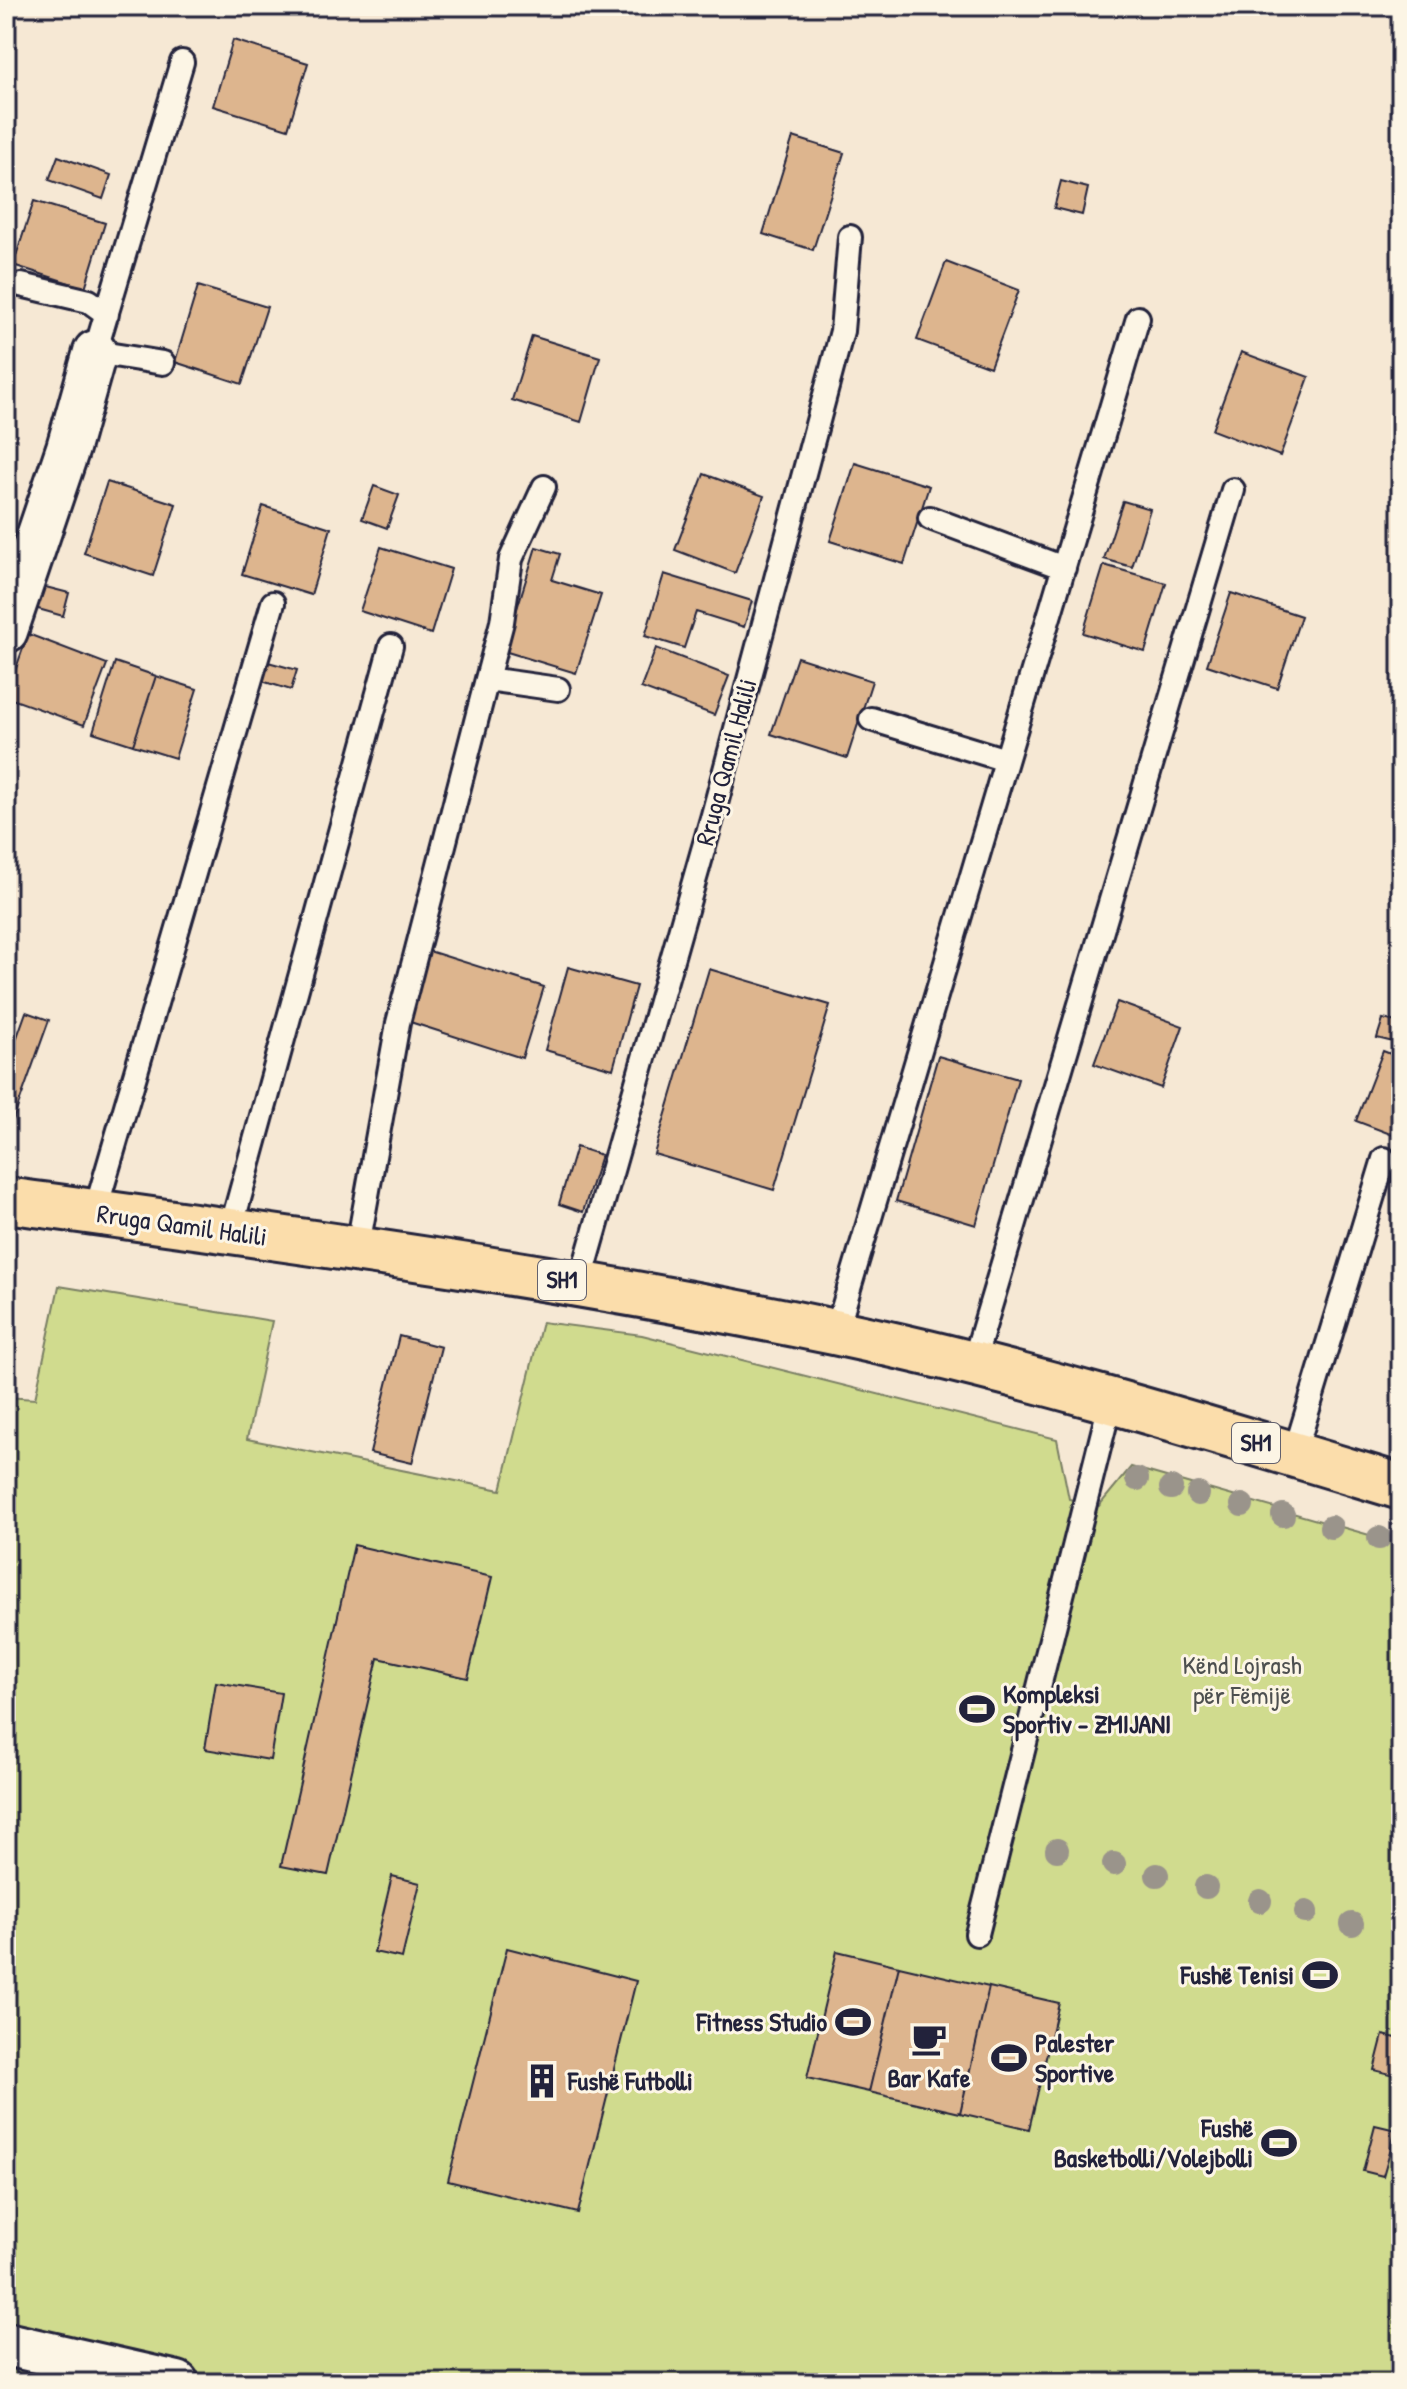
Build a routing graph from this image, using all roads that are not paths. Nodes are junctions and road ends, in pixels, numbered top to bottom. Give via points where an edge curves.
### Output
1 (182, 62) dead end
2 (850, 237) dead end
3 (21, 285) dead end
4 (1138, 318) dead end
5 (101, 333) junction
6 (163, 363) dead end
7 (544, 487) dead end
8 (1233, 490) dead end
9 (930, 518) dead end
10 (1064, 568) junction
11 (273, 603) dead end
12 (6, 631) edge
13 (391, 646) dead end
14 (487, 679) junction
15 (558, 689) dead end
16 (871, 719) dead end
17 (1006, 760) junction
18 (1384, 1159) dead end
19 (6, 1200) edge
20 (95, 1212) junction
21 (230, 1232) junction
22 (357, 1251) junction
23 (580, 1283) junction
24 (836, 1332) junction
25 (973, 1364) junction
26 (1111, 1400) junction
27 (1294, 1455) junction
28 (1401, 1487) edge
29 (977, 1934) dead end
30 (6, 2344) edge
31 (177, 2383) edge

1 - 5 lane
2 - 23 lane, Rruga Qamil Halili via 842,331 713,815
3 - 5 lane via 89,301
4 - 10 lane
5 - 6 lane
5 - 12 street
7 - 14 lane via 511,559
8 - 25 lane
9 - 10 lane
10 - 17 lane
11 - 20 lane
13 - 21 lane
14 - 15 lane
14 - 22 lane via 398,1023
16 - 17 lane
17 - 24 lane
18 - 27 lane
19 - 20 main road, Rruga Qamil Halili / SH1
20 - 21 main road, Rruga Qamil Halili / SH1
21 - 22 main road, Rruga Qamil Halili / SH1
22 - 23 main road, Rruga Qamil Halili / SH1
23 - 24 main road, Rruga Qamil Halili / SH1
24 - 25 main road, Rruga Qamil Halili / SH1
25 - 26 main road, Rruga Qamil Halili / SH1
26 - 27 main road, SH1
26 - 29 lane
27 - 28 main road, SH1
30 - 31 street

